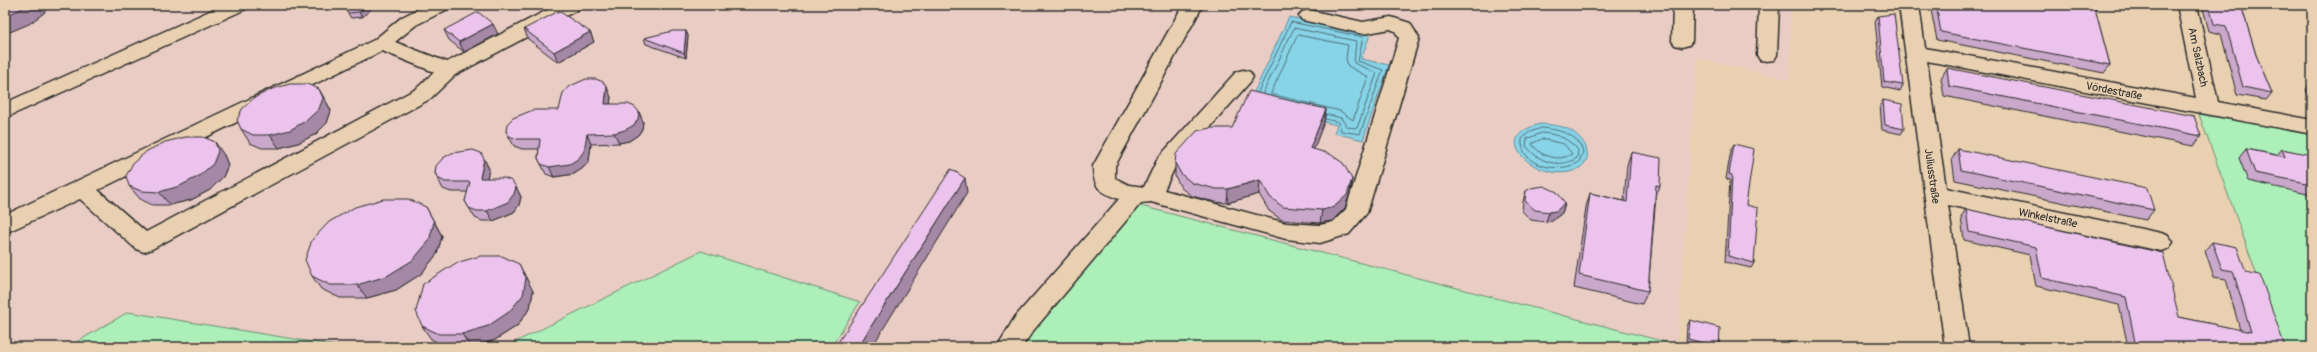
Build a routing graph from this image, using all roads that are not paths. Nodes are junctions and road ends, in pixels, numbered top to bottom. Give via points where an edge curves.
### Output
1 (239, 5) edge
2 (441, 5) edge
3 (572, 5) edge
4 (1193, 5) edge
5 (1683, 5) edge
6 (1769, 5) edge
7 (1909, 5) edge
8 (2188, 5) edge
9 (1309, 16) dead end
10 (1682, 41) dead end
11 (381, 44) junction
12 (1915, 52) junction
13 (1767, 55) dead end
14 (448, 70) junction
15 (1243, 77) dead end
16 (2209, 109) junction
17 (5, 111) edge
18 (2312, 127) edge
19 (82, 188) junction
20 (1935, 194) junction
21 (1142, 195) junction
22 (5, 225) edge
23 (2161, 242) dead end
24 (1010, 347) edge
25 (1957, 347) edge

1 - 17 street
2 - 11 street via 409,21
3 - 14 street
4 - 21 street via 1104,166 1104,181 1115,190
5 - 10 street
6 - 13 street
7 - 12 street, Juliusstraße
8 - 16 street, Am Salzbach
9 - 21 street via 1363,28 1391,23 1403,27 1409,38 1356,213 1340,228 1313,234 1286,231
11 - 14 street
11 - 19 street
12 - 16 street, Vördestraße
12 - 20 street, Juliusstraße
14 - 19 street via 423,94 144,243
15 - 21 street via 1166,163
16 - 18 street, Vördestraße
19 - 22 street
20 - 23 street, Winkelstraße
20 - 25 street, Juliusstraße
21 - 24 street via 1024,324

